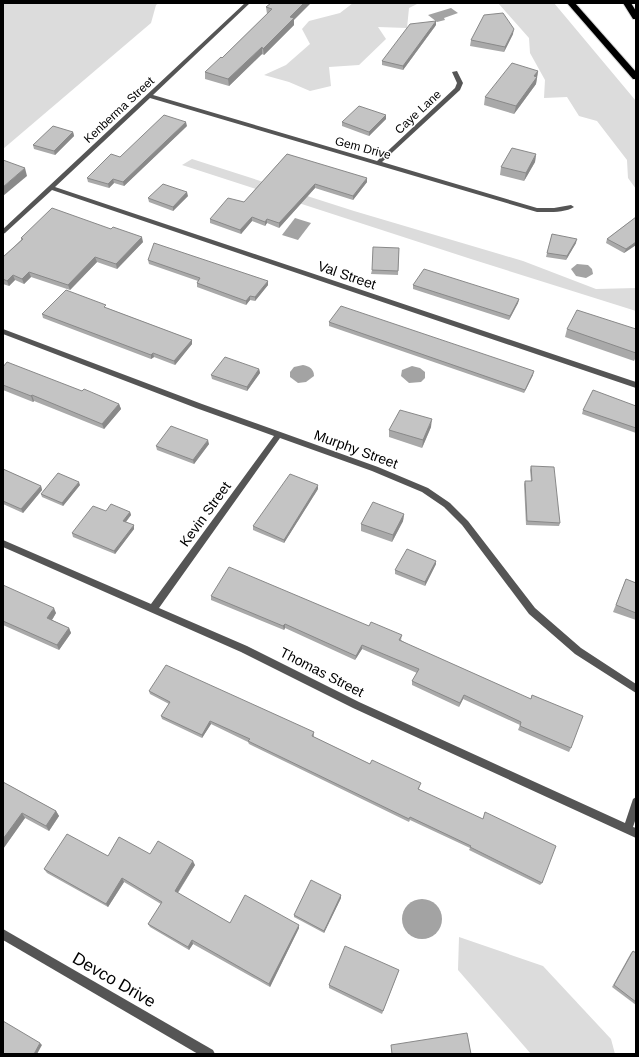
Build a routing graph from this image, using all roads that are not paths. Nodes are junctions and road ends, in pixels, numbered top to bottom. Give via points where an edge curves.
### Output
1 (247, 3) edge
2 (571, 3) edge
3 (627, 3) edge
4 (636, 17) edge
5 (455, 72) dead end
6 (636, 77) edge
7 (150, 96) junction
8 (378, 163) junction
9 (50, 187) junction
10 (571, 207) dead end
11 (3, 232) edge
12 (3, 331) edge
13 (636, 385) edge
14 (279, 434) junction
15 (3, 543) edge
16 (153, 609) junction
17 (636, 689) edge
18 (636, 802) edge
19 (632, 831) edge
20 (3, 934) edge
21 (209, 1054) edge

1 - 7 street, Kenberma Street
2 - 6 highway
3 - 4 highway
5 - 8 street, Caye Lane via 460,83 458,89
7 - 8 street, Gem Drive
7 - 9 street, Kenberma Street
8 - 10 street, Gem Drive via 537,210
9 - 11 street, Kenberma Street
9 - 13 street, Val Street
12 - 14 street, Murphy Street via 198,406
14 - 16 street, Kevin Street
14 - 17 street, Murphy Street via 400,479 425,490 447,505 482,544 532,611 578,651
15 - 16 street, Thomas Street
16 - 19 street, Thomas Street via 244,649 363,709
18 - 19 street
20 - 21 street, Devco Drive

